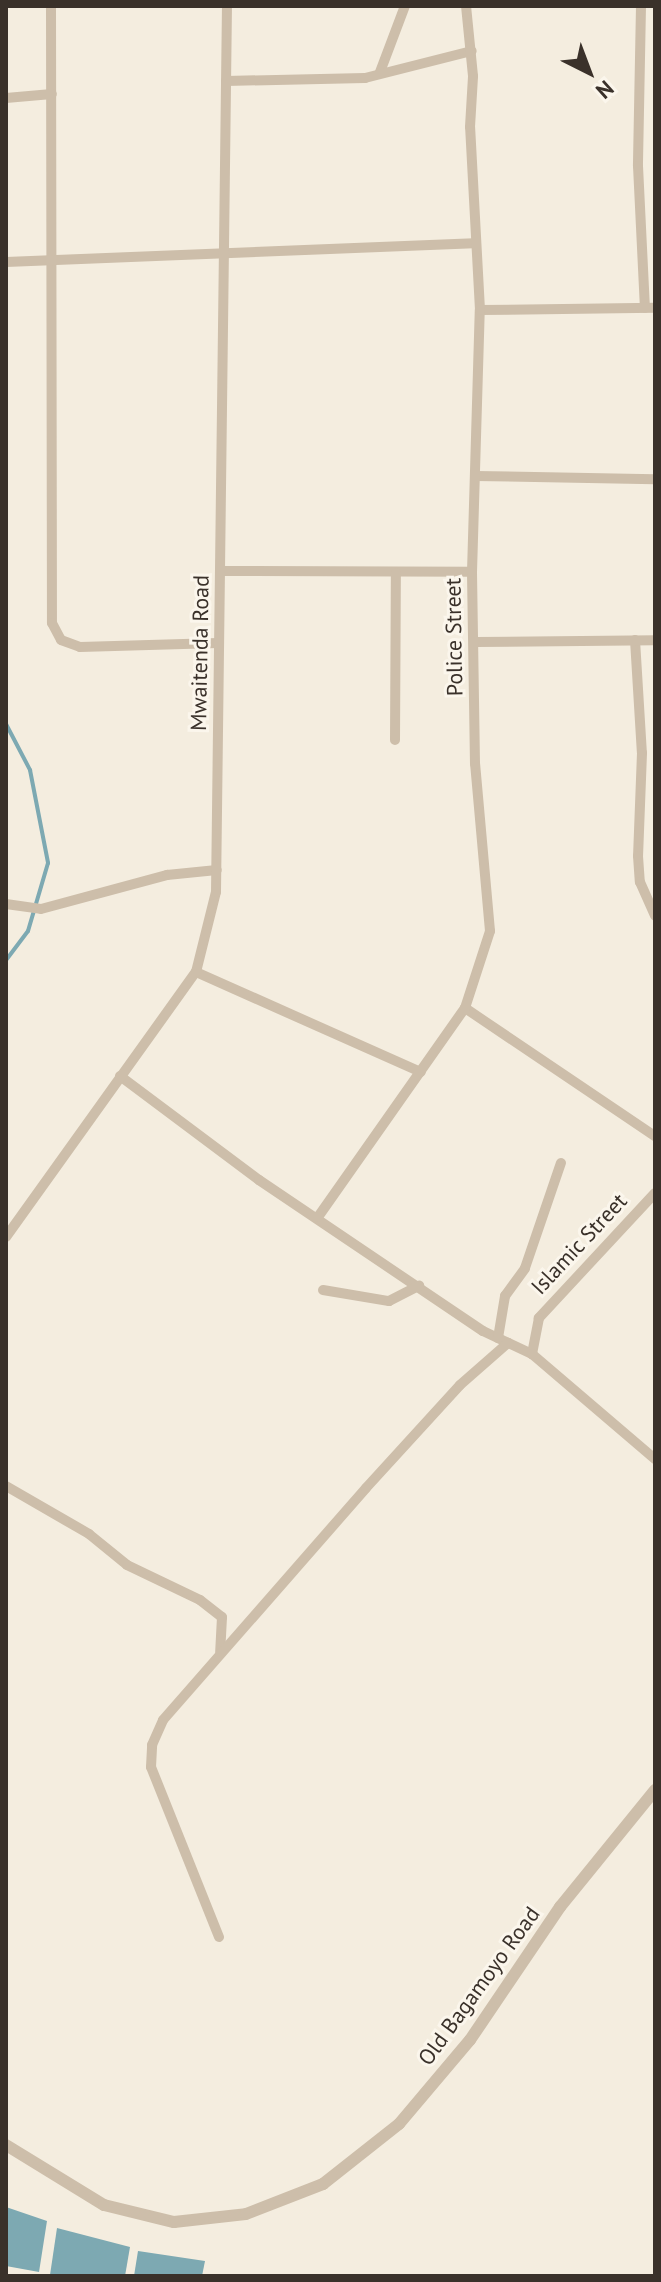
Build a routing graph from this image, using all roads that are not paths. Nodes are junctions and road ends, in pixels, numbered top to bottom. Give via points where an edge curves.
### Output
1 (51, 6) edge
2 (227, 6) edge
3 (405, 6) edge
4 (466, 6) edge
5 (641, 6) edge
6 (472, 51) junction
7 (379, 73) junction
8 (226, 81) junction
9 (52, 94) junction
10 (6, 98) edge
11 (474, 243) junction
12 (221, 253) junction
13 (53, 258) junction
14 (6, 262) edge
15 (650, 308) edge
16 (480, 310) junction
17 (475, 476) junction
18 (655, 479) edge
19 (222, 571) junction
20 (472, 572) junction
21 (396, 573) junction
22 (635, 640) junction
23 (655, 640) edge
24 (476, 642) junction
25 (218, 643) junction
26 (395, 740) dead end
27 (217, 870) junction
28 (6, 904) edge
29 (655, 916) edge
30 (196, 972) junction
31 (465, 1008) junction
32 (421, 1072) junction
33 (120, 1076) junction
34 (655, 1136) edge
35 (561, 1163) dead end
36 (655, 1193) edge
37 (318, 1217) junction
38 (6, 1237) edge
39 (419, 1286) junction
40 (323, 1290) dead end
41 (503, 1340) junction
42 (532, 1354) junction
43 (655, 1459) edge
44 (6, 1486) edge
45 (219, 1655) junction
46 (655, 1790) edge
47 (219, 1937) dead end
48 (6, 2145) edge

1 - 9 street
2 - 8 street, Mwaitenda Road
3 - 7 street via 389,62
4 - 6 street, Police Street
5 - 15 street via 638,166
6 - 7 street
6 - 11 street, Police Street
7 - 8 street via 365,78
8 - 12 street, Mwaitenda Road
9 - 10 street
9 - 13 street
11 - 12 street
11 - 16 street, Police Street
12 - 13 street
12 - 19 street, Mwaitenda Road
13 - 14 street
13 - 25 street via 54,631 80,647
15 - 16 street
16 - 17 street, Police Street
17 - 18 street
17 - 20 street, Police Street
19 - 21 street
19 - 25 street, Mwaitenda Road
20 - 21 street
20 - 24 street, Police Street
21 - 26 street
22 - 23 street
22 - 24 street
22 - 29 street via 642,753 638,856 640,882
24 - 31 street, Police Street via 475,764 490,931
25 - 27 street, Mwaitenda Road
27 - 28 street via 167,875 41,909
27 - 30 street, Mwaitenda Road
30 - 32 street
30 - 33 street, Mwaitenda Road
31 - 32 street, Police Street
31 - 34 street
32 - 37 street, Police Street
33 - 37 street via 224,1156
33 - 38 street, Mwaitenda Road
35 - 41 street via 525,1268 505,1296
36 - 42 street, Islamic Street via 539,1318
37 - 39 street
39 - 40 street via 389,1301
39 - 41 street
41 - 42 street
41 - 45 street
42 - 43 street
44 - 45 street via 89,1534 127,1565 200,1600 222,1617
45 - 47 street via 163,1720 152,1745 151,1767
46 - 48 street, Old Bagamoyo Road via 560,1907 470,2040 420,2100 399,2124 323,2184 246,2214 174,2222 104,2205

